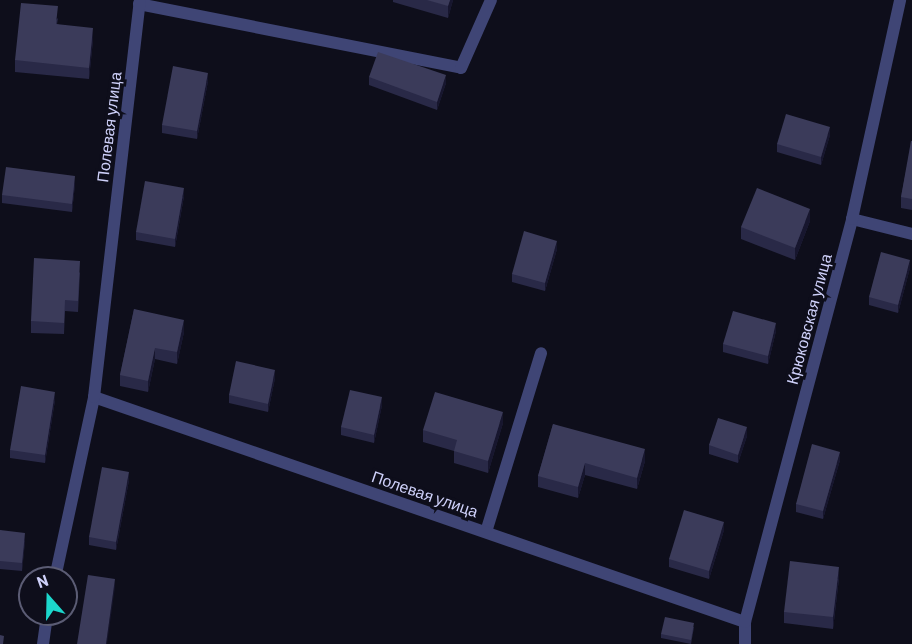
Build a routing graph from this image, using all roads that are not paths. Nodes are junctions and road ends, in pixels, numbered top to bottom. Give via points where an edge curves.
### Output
1 (491, 0) edge
2 (900, 0) edge
3 (140, 2) edge
4 (852, 219) junction
5 (912, 234) edge
6 (541, 353) dead end
7 (94, 397) junction
8 (486, 532) junction
9 (58, 566) edge
10 (745, 622) junction
11 (45, 626) edge
12 (42, 644) edge
13 (745, 644) edge

1 - 3 street, Полевая улица via 461,68
2 - 4 street, Крюковская улица
3 - 7 street, Полевая улица
4 - 5 street
4 - 10 street, Крюковская улица
6 - 8 street
7 - 8 street, Полевая улица
7 - 9 street, Полевая улица
8 - 10 street, Полевая улица
10 - 13 street, Крюковская улица
11 - 12 street

